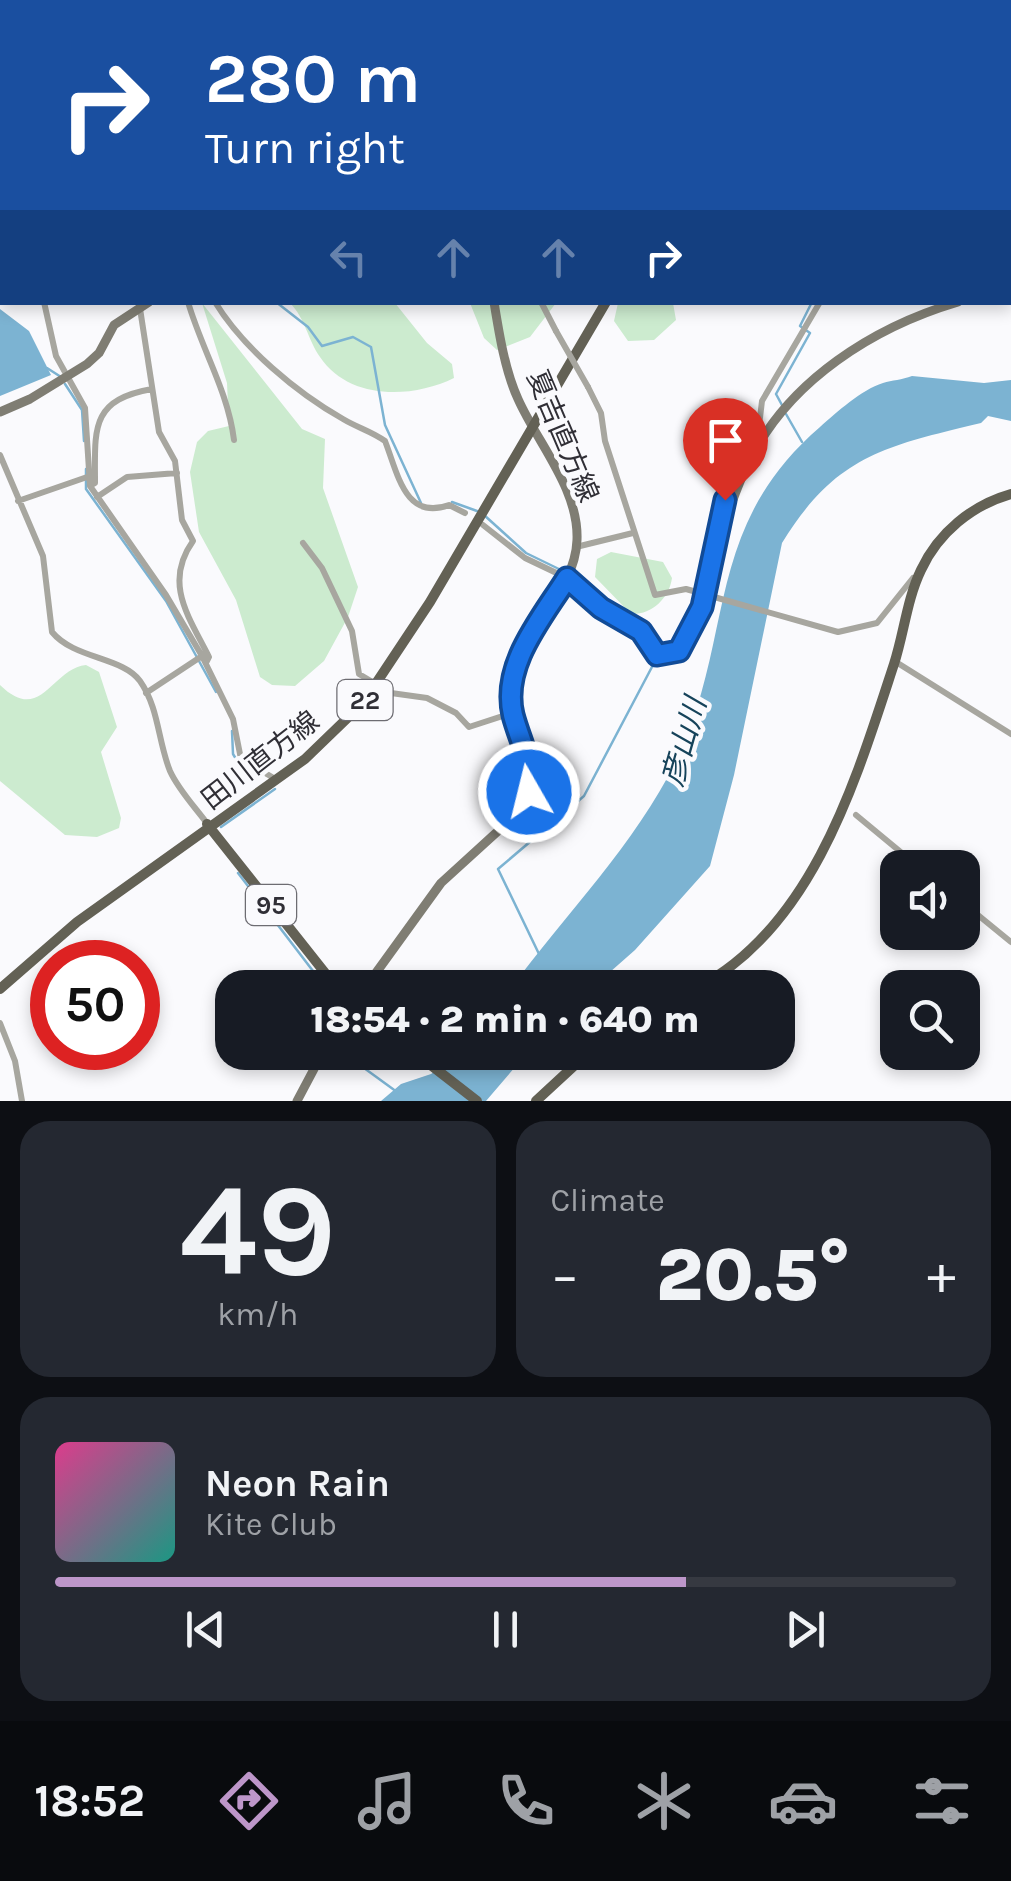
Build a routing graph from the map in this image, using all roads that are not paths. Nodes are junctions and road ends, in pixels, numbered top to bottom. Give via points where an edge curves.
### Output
1 (45, 305) edge
2 (143, 305) edge
3 (189, 305) edge
4 (217, 305) edge
5 (495, 305) edge
6 (543, 305) edge
7 (601, 305) edge
8 (818, 305) edge
9 (949, 305) edge
10 (66, 378) junction
11 (152, 389) junction
12 (0, 412) edge
13 (530, 425) junction
14 (717, 425) dead end
15 (765, 434) junction
16 (234, 440) dead end
17 (0, 455) edge
18 (177, 473) junction
19 (90, 476) junction
20 (90, 486) junction
21 (1011, 494) edge
22 (96, 496) junction
23 (18, 502) junction
24 (465, 513) dead end
25 (483, 526) dead end
26 (633, 533) junction
27 (718, 541) junction
28 (303, 543) dead end
29 (576, 547) junction
30 (922, 568) junction
31 (567, 578) junction
32 (704, 592) junction
33 (201, 659) junction
34 (895, 662) junction
35 (375, 683) junction
36 (146, 693) junction
37 (512, 712) junction
38 (1011, 734) edge
39 (272, 777) junction
40 (856, 815) dead end
41 (208, 825) junction
42 (898, 850) edge
43 (980, 917) edge
44 (1011, 942) edge
45 (323, 970) edge
46 (378, 970) edge
47 (726, 970) edge
48 (0, 980) edge
49 (0, 988) edge
50 (0, 1023) edge
51 (314, 1070) edge
52 (438, 1070) edge
53 (570, 1070) edge
54 (22, 1101) edge
55 (298, 1101) edge
56 (478, 1101) edge
57 (536, 1101) edge

1 - 10 street
2 - 10 main road via 114,325 99,353
2 - 11 street
3 - 16 street via 231,413
4 - 24 street via 252,348 299,387 385,442 416,507 433,511 449,505
5 - 13 main road, 夏吉直方線
6 - 26 street, bridge via 602,414
7 - 13 main road, 田川直方線 / 22
8 - 15 street via 762,401
9 - 15 main road via 857,346 810,384
10 - 12 main road
10 - 19 street via 85,408
11 - 18 street via 159,432
11 - 20 street via 126,394 100,413
13 - 29 main road, 夏吉直方線 via 572,506
13 - 35 main road, 田川直方線 / 22
14 - 27 street via 727,468
15 - 27 main road
17 - 23 street
18 - 22 street via 127,478
18 - 33 street via 182,520 193,541 183,555 177,594 209,657
19 - 20 street
19 - 23 street
20 - 22 street
21 - 30 main road via 966,515
22 - 33 street via 166,594
23 - 36 street via 42,556 52,632 72,648 128,671
25 - 31 street via 525,558
26 - 29 street
26 - 32 street via 655,595 686,588
27 - 32 street
28 - 35 street via 352,631 358,674
29 - 31 main road, 夏吉直方線
30 - 32 street via 877,623 857,630 820,629
30 - 34 main road
31 - 32 street via 641,631 657,655 679,651
31 - 37 main road, 夏吉直方線 via 516,663
33 - 36 street
33 - 39 street via 233,718 241,759
34 - 38 street
34 - 47 main road via 842,803 799,893
35 - 37 street via 402,697 427,698 470,727
35 - 39 main road, 田川直方線 / 22
35 - 41 main road, 田川直方線 / 22 via 305,759
36 - 41 street via 172,775
37 - 46 main road, 夏吉直方線 via 530,762 527,799 440,883
39 - 41 main road, 田川直方線 / 22
40 - 42 street
41 - 45 main road, 95
41 - 48 main road, 田川直方線 / 22 via 74,915
41 - 49 main road, 田川直方線 / 22 via 62,933
43 - 44 street
50 - 54 street
51 - 55 main road
52 - 56 main road
53 - 57 main road

